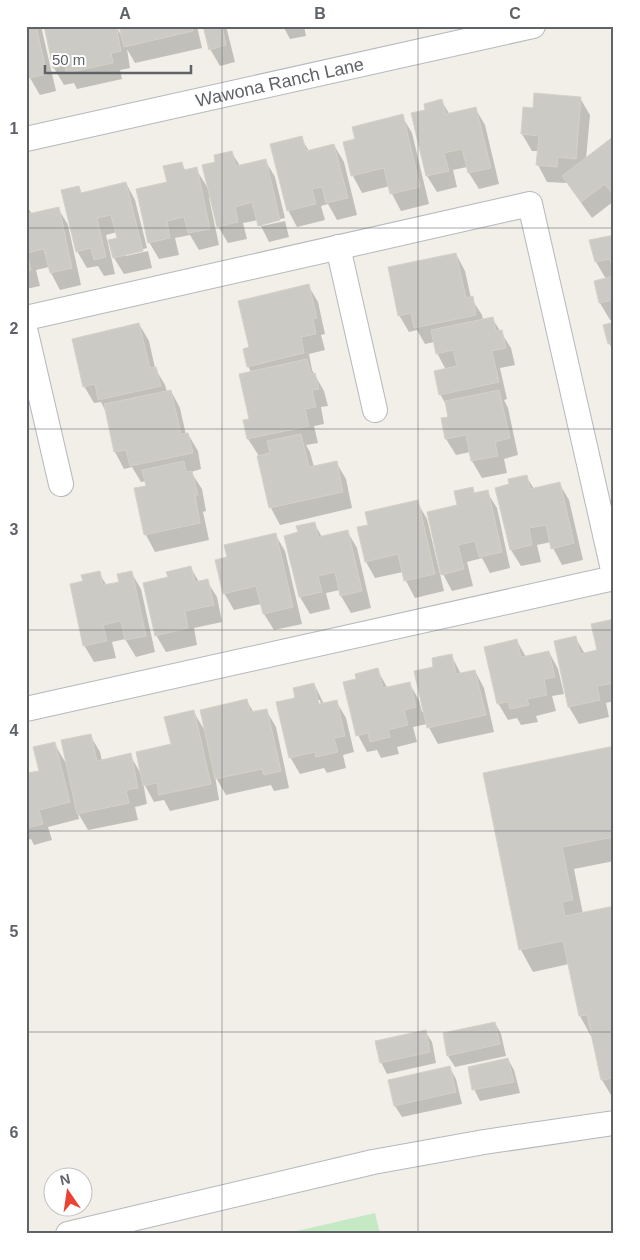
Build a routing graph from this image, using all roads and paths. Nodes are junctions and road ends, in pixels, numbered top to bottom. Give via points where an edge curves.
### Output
1 (533, 26) edge
2 (26, 139) edge
3 (338, 247) junction
4 (26, 318) edge
5 (26, 333) edge
6 (375, 410) dead end
7 (61, 484) dead end
8 (614, 574) edge
9 (614, 578) edge
10 (26, 709) edge
11 (614, 1123) edge
12 (68, 1234) edge

1 - 2 street, Wawona Ranch Lane
3 - 4 street
3 - 6 street
3 - 8 street via 530,204
5 - 7 street
9 - 10 street
11 - 12 street via 373,1162

